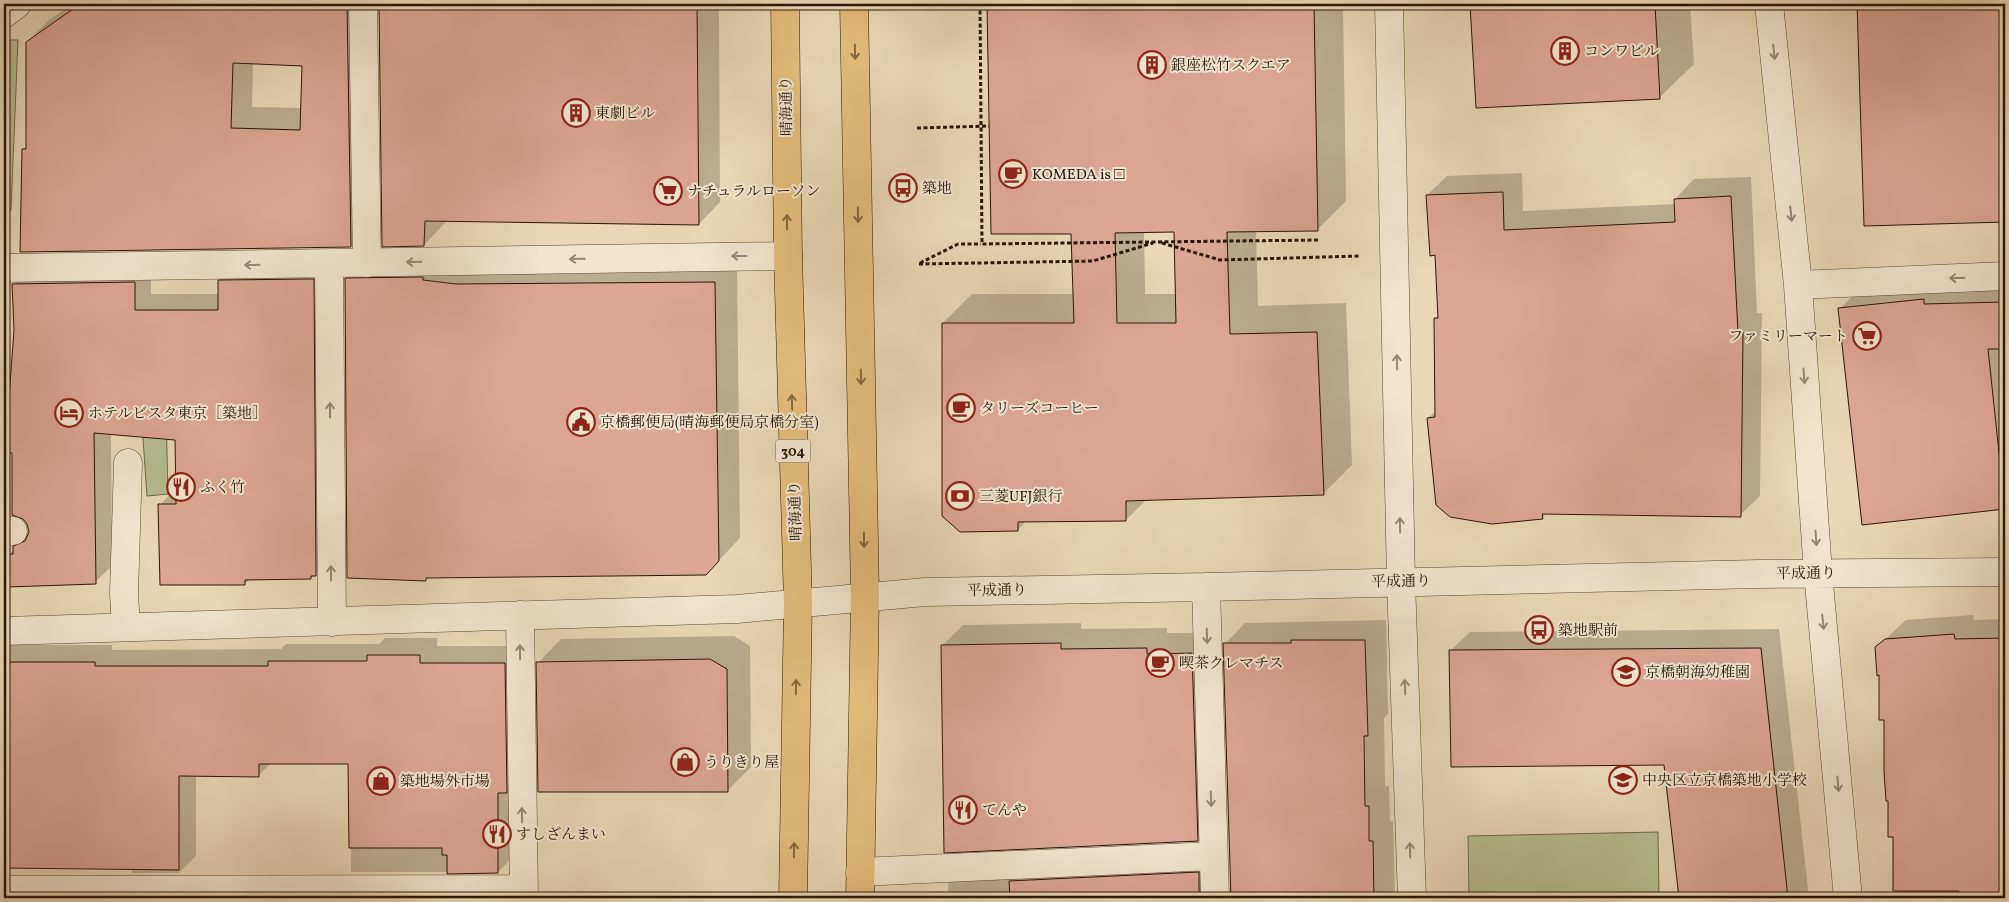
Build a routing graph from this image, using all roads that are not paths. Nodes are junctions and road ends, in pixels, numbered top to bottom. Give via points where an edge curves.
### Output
1 (17, 4) edge
2 (363, 4) edge
3 (785, 4) edge
4 (854, 4) edge
5 (1389, 4) edge
6 (1769, 4) edge
7 (4, 14) edge
8 (788, 256) junction
9 (367, 263) junction
10 (329, 264) junction
11 (4, 268) edge
12 (2005, 276) edge
13 (1798, 285) junction
14 (128, 463) dead end
15 (2005, 572) edge
16 (1818, 573) junction
17 (1401, 581) junction
18 (1206, 588) junction
19 (865, 595) junction
20 (798, 603) junction
21 (520, 615) junction
22 (332, 622) junction
23 (126, 627) junction
24 (4, 631) edge
25 (1213, 856) junction
26 (860, 885) edge
27 (4, 890) edge
28 (523, 894) edge
29 (793, 898) edge
30 (1215, 898) edge
31 (1412, 898) edge
32 (1848, 898) edge

1 - 7 street
2 - 9 street
8 -> 3 main road, 晴海通り / 304
4 -> 19 main road
17 -> 5 street
6 -> 13 street
8 -> 9 street
20 -> 8 main road, 晴海通り / 304
9 - 10 street
10 -> 11 street
22 -> 10 street
12 -> 13 street
13 -> 16 street
14 - 23 street
15 - 16 street, 平成通り
16 - 17 street, 平成通り
16 -> 32 street
17 - 18 street, 平成通り
31 -> 17 street
18 - 19 street, 平成通り
18 -> 25 street
19 - 20 street, 平成通り
19 - 26 main road
20 - 21 street, 平成通り
29 -> 20 main road, 晴海通り / 304
21 - 22 street, 平成通り
28 -> 21 street
22 - 23 street, 平成通り
23 - 24 street, 平成通り
25 - 26 street via 914,870
25 - 30 street
27 - 28 street

